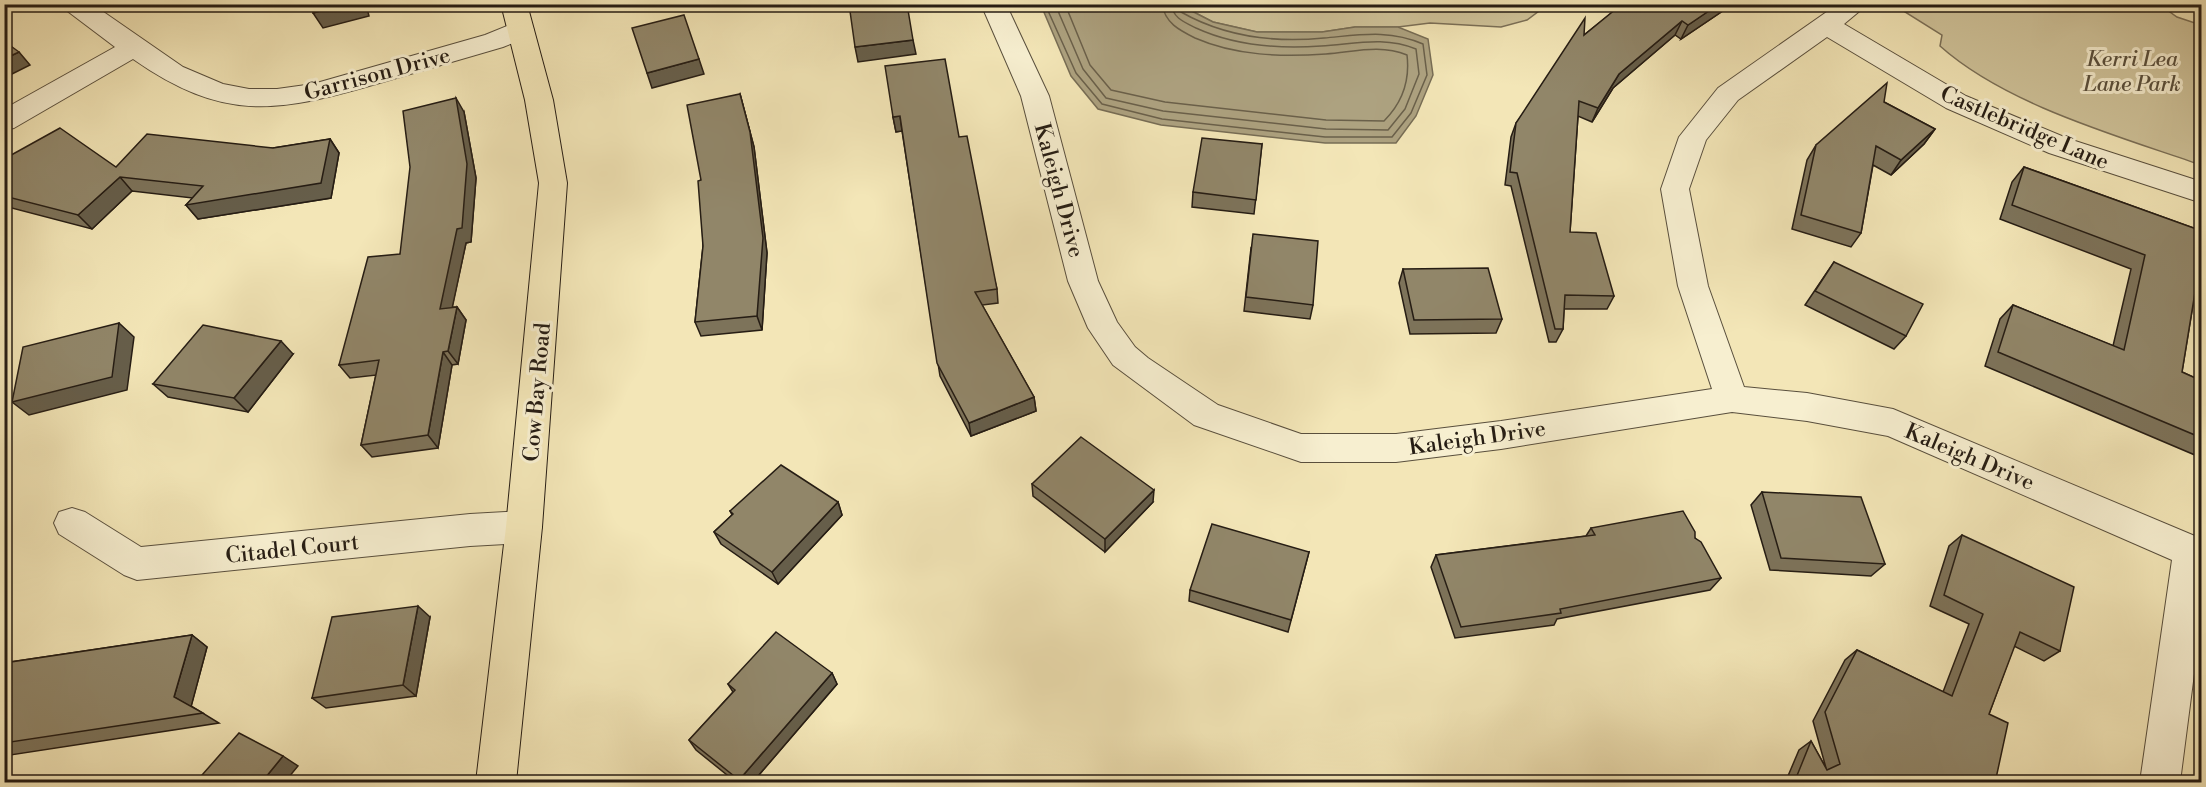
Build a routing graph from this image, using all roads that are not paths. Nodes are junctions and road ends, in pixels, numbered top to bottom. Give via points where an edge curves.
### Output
1 (75, 4) edge
2 (993, 4) edge
3 (1856, 4) edge
4 (518, 17) edge
5 (1826, 25) junction
6 (135, 47) junction
7 (4, 121) edge
8 (2202, 193) edge
9 (1732, 399) junction
10 (72, 523) dead end
11 (524, 527) junction
12 (2196, 553) edge
13 (496, 783) edge
14 (2160, 783) edge

1 - 6 street, Garrison Drive
2 - 9 street, Kaleigh Drive via 1035,96 1083,281 1104,328 1137,367 1206,414 1301,448 1396,448
3 - 5 street
4 - 6 street, Garrison Drive via 494,41 314,93 273,98 217,92 173,73
4 - 11 main road, Cow Bay Road via 539,100 553,183
5 - 8 street, Castlebridge Lane via 1956,102 2059,146
5 - 9 street via 1728,94 1693,137 1675,189 1693,286
6 - 7 street
9 - 12 street, Kaleigh Drive via 1807,407 1893,423
10 - 11 street, Citadel Court via 137,564
11 - 13 main road, Cow Bay Road
12 - 14 street

